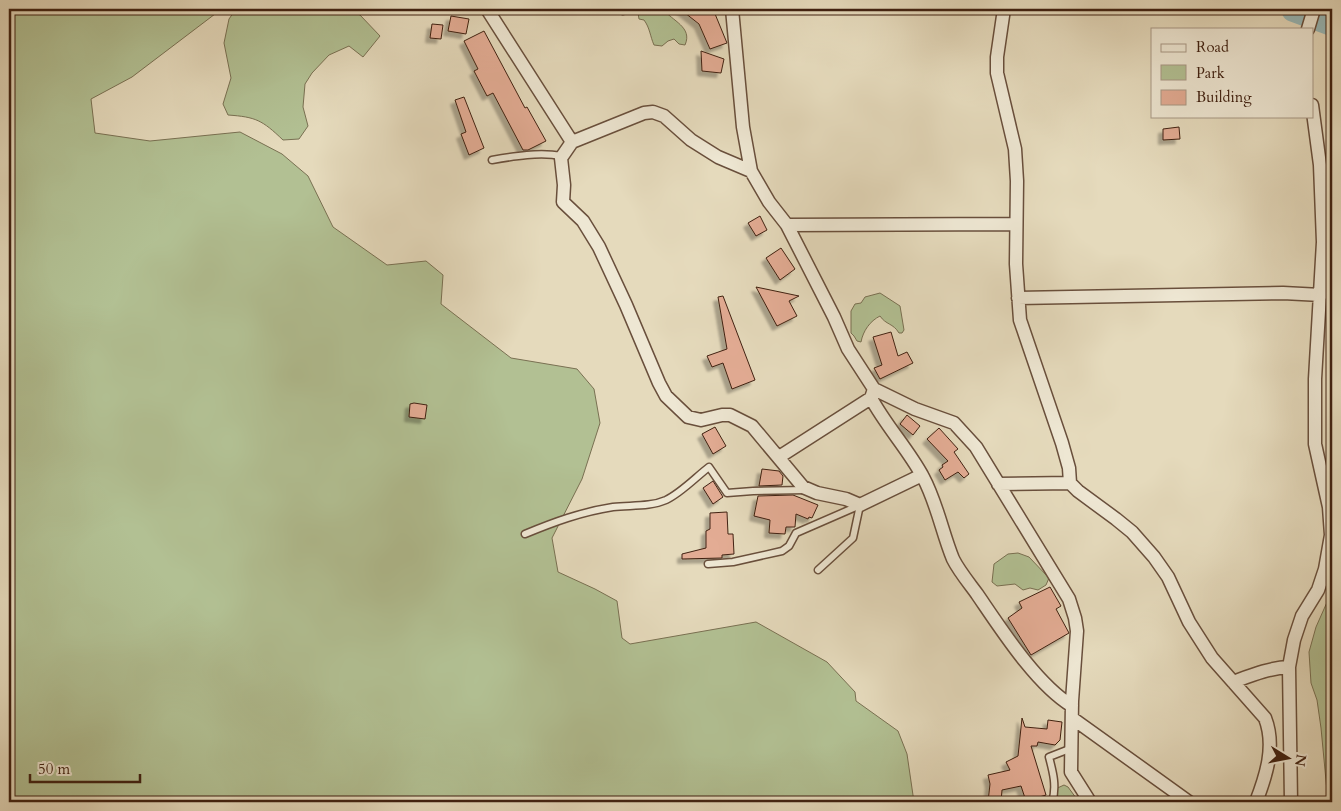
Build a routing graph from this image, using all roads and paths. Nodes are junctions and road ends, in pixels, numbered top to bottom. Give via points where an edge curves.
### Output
1 (487, 9) edge
2 (732, 9) edge
3 (1004, 9) edge
4 (1314, 9) edge
5 (1308, 28) edge
6 (1313, 118) edge
7 (572, 142) junction
8 (558, 155) junction
9 (492, 160) dead end
10 (751, 171) junction
11 (1016, 224) junction
12 (787, 225) junction
13 (1321, 294) junction
14 (1018, 298) junction
15 (872, 394) junction
16 (779, 457) junction
17 (922, 475) junction
18 (1070, 483) junction
19 (998, 484) junction
20 (809, 490) junction
21 (860, 505) junction
22 (525, 534) dead end
23 (708, 564) dead end
24 (818, 570) dead end
25 (1289, 667) junction
26 (1233, 682) junction
27 (1072, 712) junction
28 (1072, 748) junction
29 (1052, 802) edge
30 (1090, 802) edge
31 (1189, 802) edge
32 (1256, 802) edge
33 (1291, 802) edge

1 - 7 street
2 - 10 street via 743,127
3 - 11 street via 997,73 1015,149
4 - 5 street
6 - 13 street via 1321,191
7 - 8 street
7 - 10 street via 653,112 664,116 718,158
8 - 9 lane
8 - 16 street via 564,185 563,202 583,221 599,247 666,396 688,416 701,420 730,415 752,426
10 - 12 street
11 - 12 street
11 - 14 street
12 - 15 street
13 - 14 street
13 - 25 street via 1315,379 1315,444 1331,536 1325,569 1318,590 1302,616
14 - 18 street via 1020,320 1062,443
15 - 16 street
15 - 17 street via 883,419
15 - 19 street via 954,423 976,447
16 - 20 street
17 - 21 street
17 - 27 street via 954,561 1036,675
18 - 19 street
18 - 26 street via 1132,532 1154,557 1168,577 1199,638
19 - 27 street via 1069,599 1076,618
20 - 21 street
20 - 22 lane via 727,493 709,467 665,501 582,513
21 - 23 lane via 796,533 782,551
21 - 24 lane via 853,538
25 - 26 street via 1277,667
25 - 33 street
26 - 32 street via 1259,710 1269,727 1269,760
27 - 28 street
27 - 31 street
28 - 29 lane via 1048,756 1053,774
28 - 30 street via 1071,772

